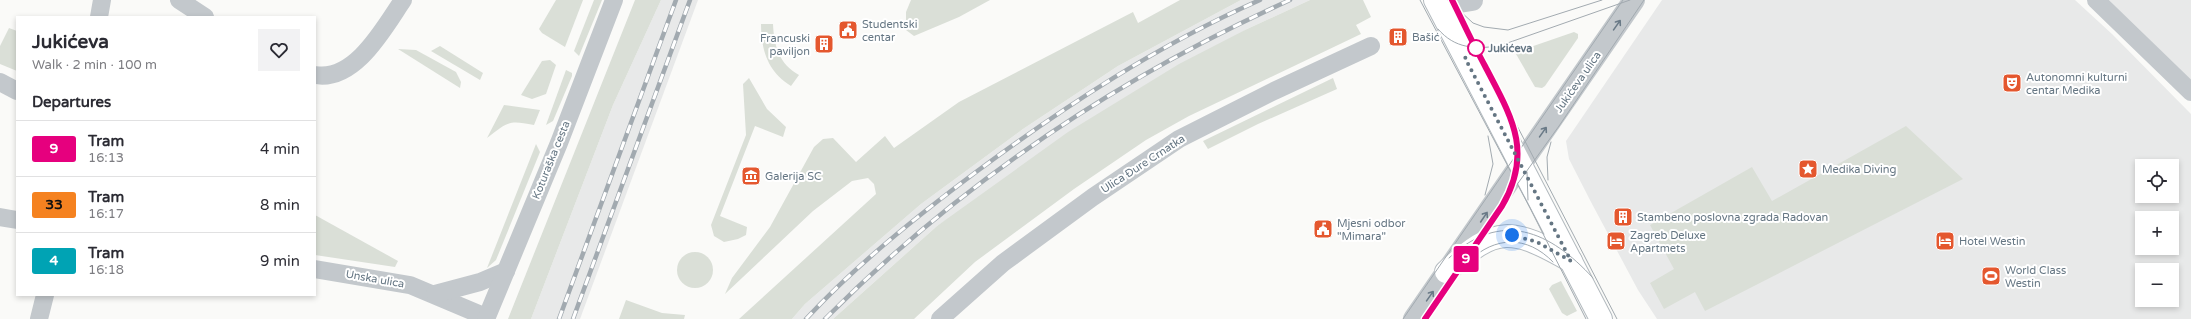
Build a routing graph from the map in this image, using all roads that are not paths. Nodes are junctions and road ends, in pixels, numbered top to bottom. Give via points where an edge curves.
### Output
1 (102, 0) edge
2 (179, 0) edge
3 (403, 0) edge
4 (614, 0) edge
5 (1472, 0) edge
6 (1634, 0) edge
7 (2096, 0) edge
8 (1435, 1) edge
9 (99, 16) edge
10 (203, 16) edge
11 (1371, 46) dead end
12 (316, 75) edge
13 (0, 82) edge
14 (16, 90) edge
15 (2191, 92) edge
16 (1521, 164) junction
17 (0, 217) edge
18 (16, 220) edge
19 (1571, 261) junction
20 (316, 269) edge
21 (506, 271) junction
22 (1446, 272) junction
23 (435, 294) junction
24 (45, 296) edge
25 (486, 318) edge
26 (39, 319) edge
27 (940, 319) edge
28 (1414, 319) edge
29 (1601, 319) edge

1 - 9 street
2 - 10 street
3 - 12 street via 360,57 340,72
4 - 21 street, Koturaška cesta
5 - 8 street
16 -> 6 street, Jukićeva ulica
7 - 15 street
8 - 16 main road
11 - 27 street, Ulica Đure Crnatka via 1179,139 1093,197 1003,263
13 - 14 street
16 - 19 main road
22 -> 16 street, Jukićeva ulica
17 - 18 street
19 - 22 main road via 1524,238 1500,236 1474,247
19 - 29 main road
20 - 23 street, Unska ulica via 410,285
21 - 23 street via 480,282
21 - 25 street, Koturaška cesta
28 -> 22 street, Jukićeva ulica
23 - 25 street, Unska ulica
24 - 26 street

